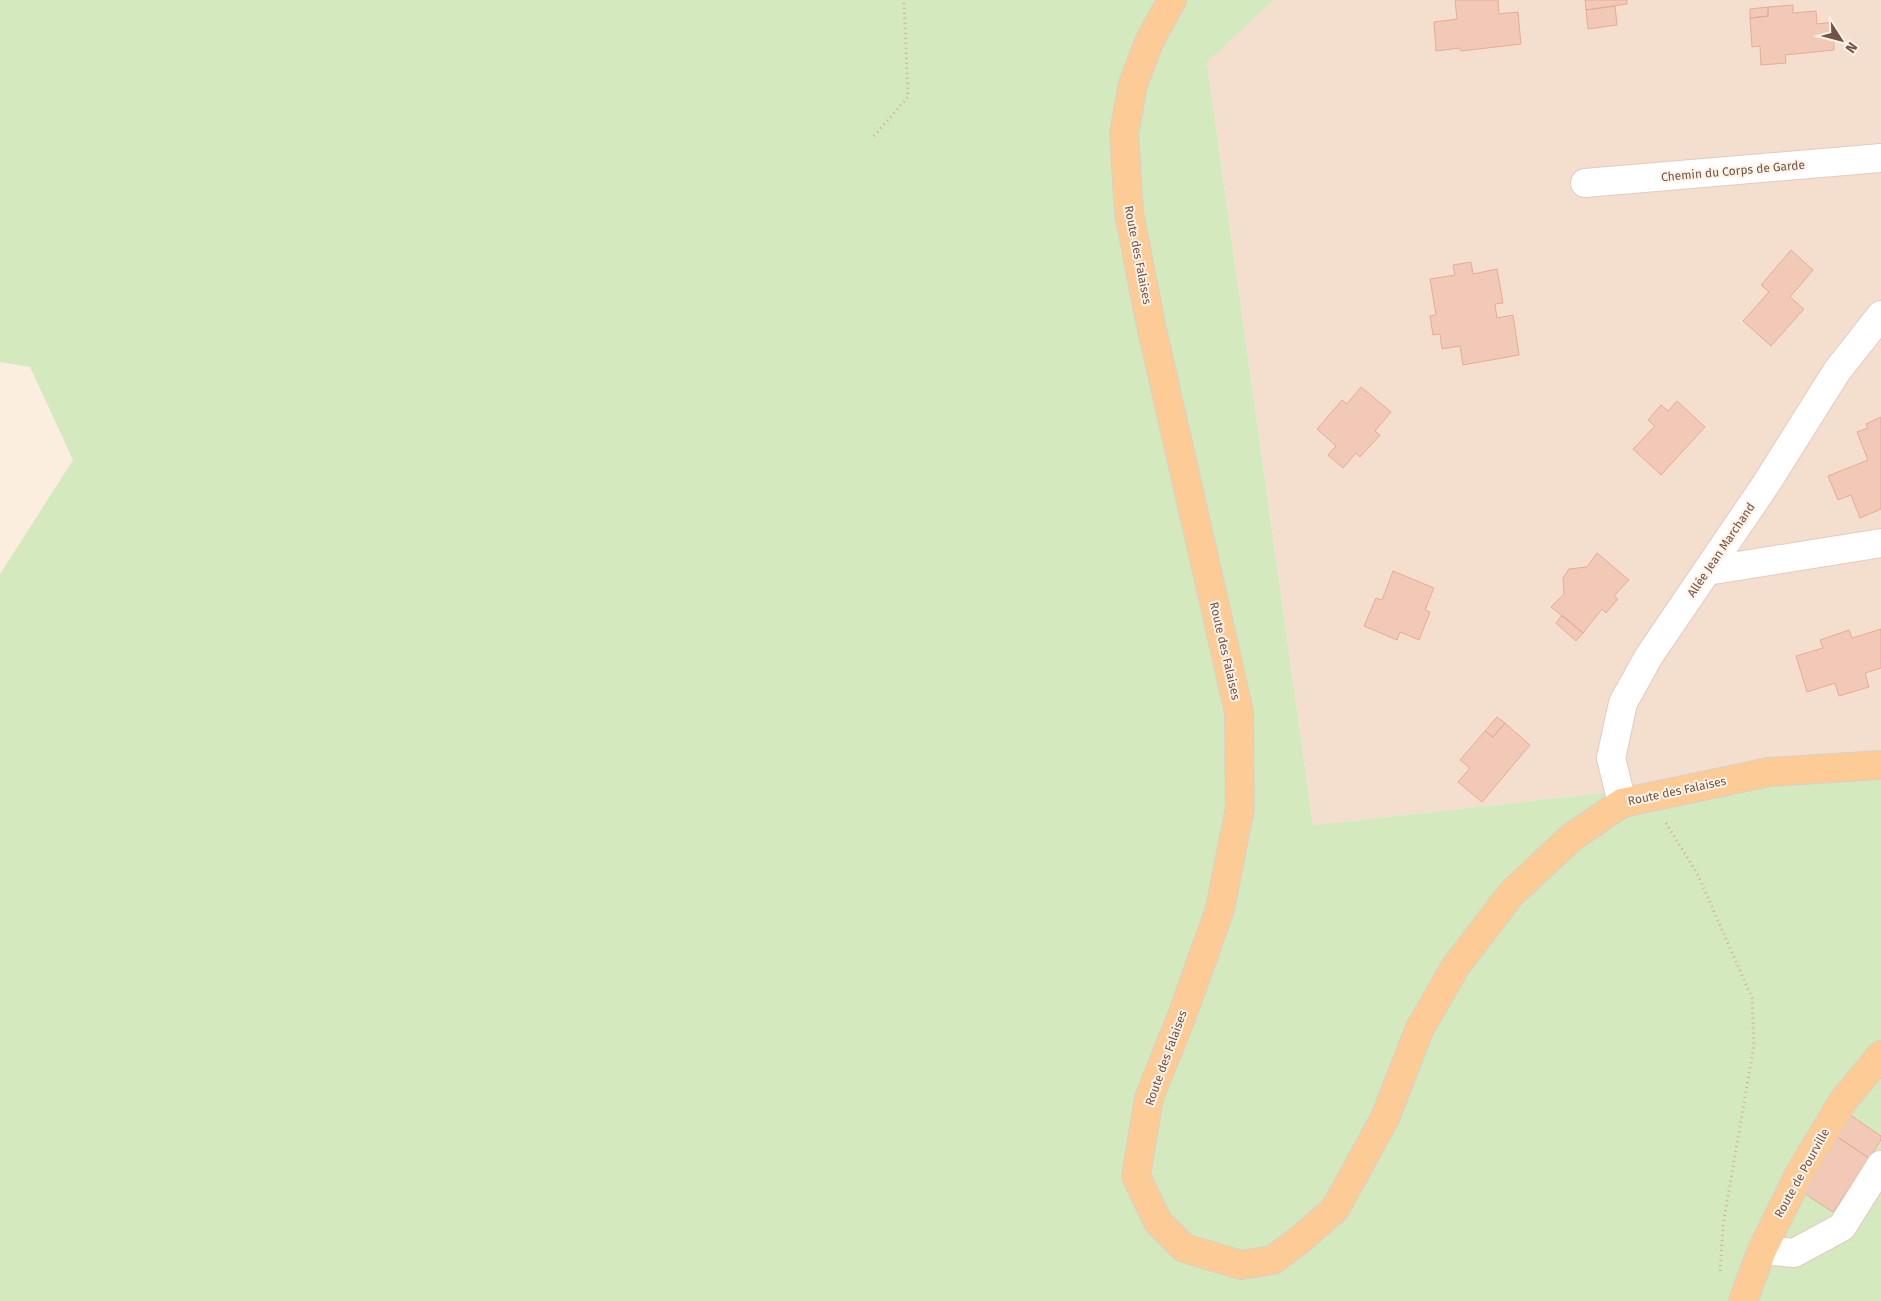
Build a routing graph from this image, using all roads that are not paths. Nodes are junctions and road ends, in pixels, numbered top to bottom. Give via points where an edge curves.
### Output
1 (1172, 0) edge
2 (1881, 158) edge
3 (1586, 183) dead end
4 (1881, 315) edge
5 (1881, 543) edge
6 (1707, 571) junction
7 (1881, 765) edge
8 (1622, 803) junction
9 (1881, 1055) edge
10 (1881, 1165) edge
11 (1762, 1250) junction
12 (1744, 1301) edge

1 - 8 main road, Route des Falaises via 1150,40 1133,84 1124,133 1129,213 1151,325 1239,712 1240,808 1220,909 1149,1098 1136,1176 1158,1222 1184,1248 1241,1264 1273,1260 1302,1238 1335,1208 1384,1118 1420,1028 1456,966 1511,894 1572,837
2 - 3 street, Chemin du Corps de Garde
4 - 6 street, Allée Jean Marchand via 1837,371
5 - 6 street
6 - 8 street, Allée Jean Marchand via 1649,656 1623,703 1611,758
7 - 8 main road, Route des Falaises via 1769,772
9 - 11 main road, Route de Pourville via 1843,1100 1800,1173
10 - 11 street via 1842,1227 1794,1253
11 - 12 main road, Route de Pourville

